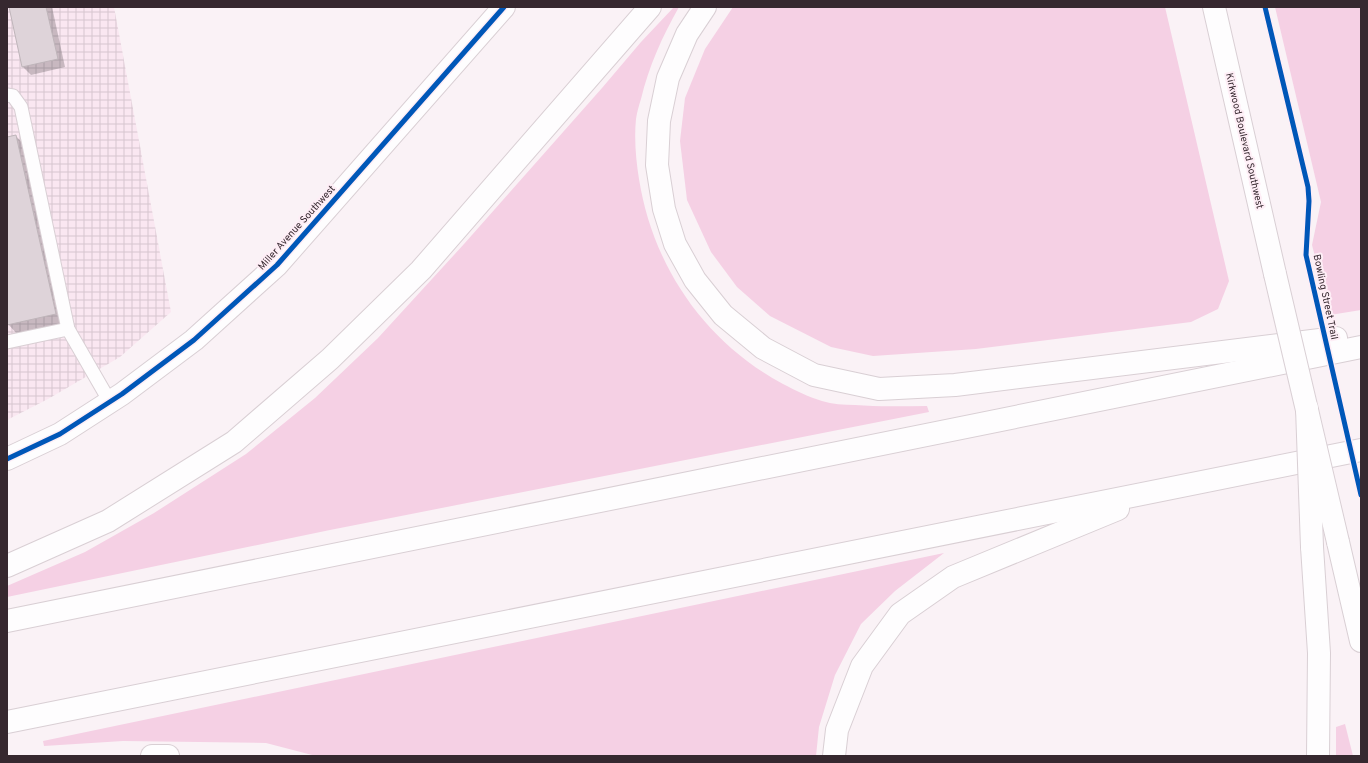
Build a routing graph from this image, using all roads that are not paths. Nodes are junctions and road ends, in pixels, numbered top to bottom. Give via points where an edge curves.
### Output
1 (504, 7) edge
2 (650, 7) edge
3 (704, 7) edge
4 (1214, 7) edge
5 (7, 95) edge
6 (68, 329) junction
7 (1361, 335) edge
8 (7, 342) edge
9 (1361, 347) edge
10 (110, 402) junction
11 (1307, 408) junction
12 (1361, 450) edge
13 (7, 459) edge
14 (1164, 490) junction
15 (7, 566) edge
16 (7, 621) edge
17 (1361, 641) edge
18 (7, 722) edge
19 (152, 756) edge
20 (168, 756) edge
21 (834, 756) edge
22 (1318, 756) edge

1 - 10 main road, Miller Avenue Southwest via 278,265 194,340
2 - 15 main road via 421,270 312,375 234,442 128,509 108,521
3 - 7 main road via 687,34 668,78 659,121 657,165 664,210 675,244 695,280 723,315 763,348 814,375 879,388 955,385
4 - 11 main road, Kirkwood Boulevard Southwest, bridge
5 - 6 lane via 13,96 21,107
6 - 8 lane
6 - 10 lane
9 - 16 main road
10 - 13 main road, Miller Avenue Southwest via 60,434
11 - 17 main road, bridge
11 - 22 main road, bridge via 1319,654
12 - 14 main road
14 - 18 main road
14 - 21 main road via 953,577 900,614 862,666 837,730
19 - 20 main road

